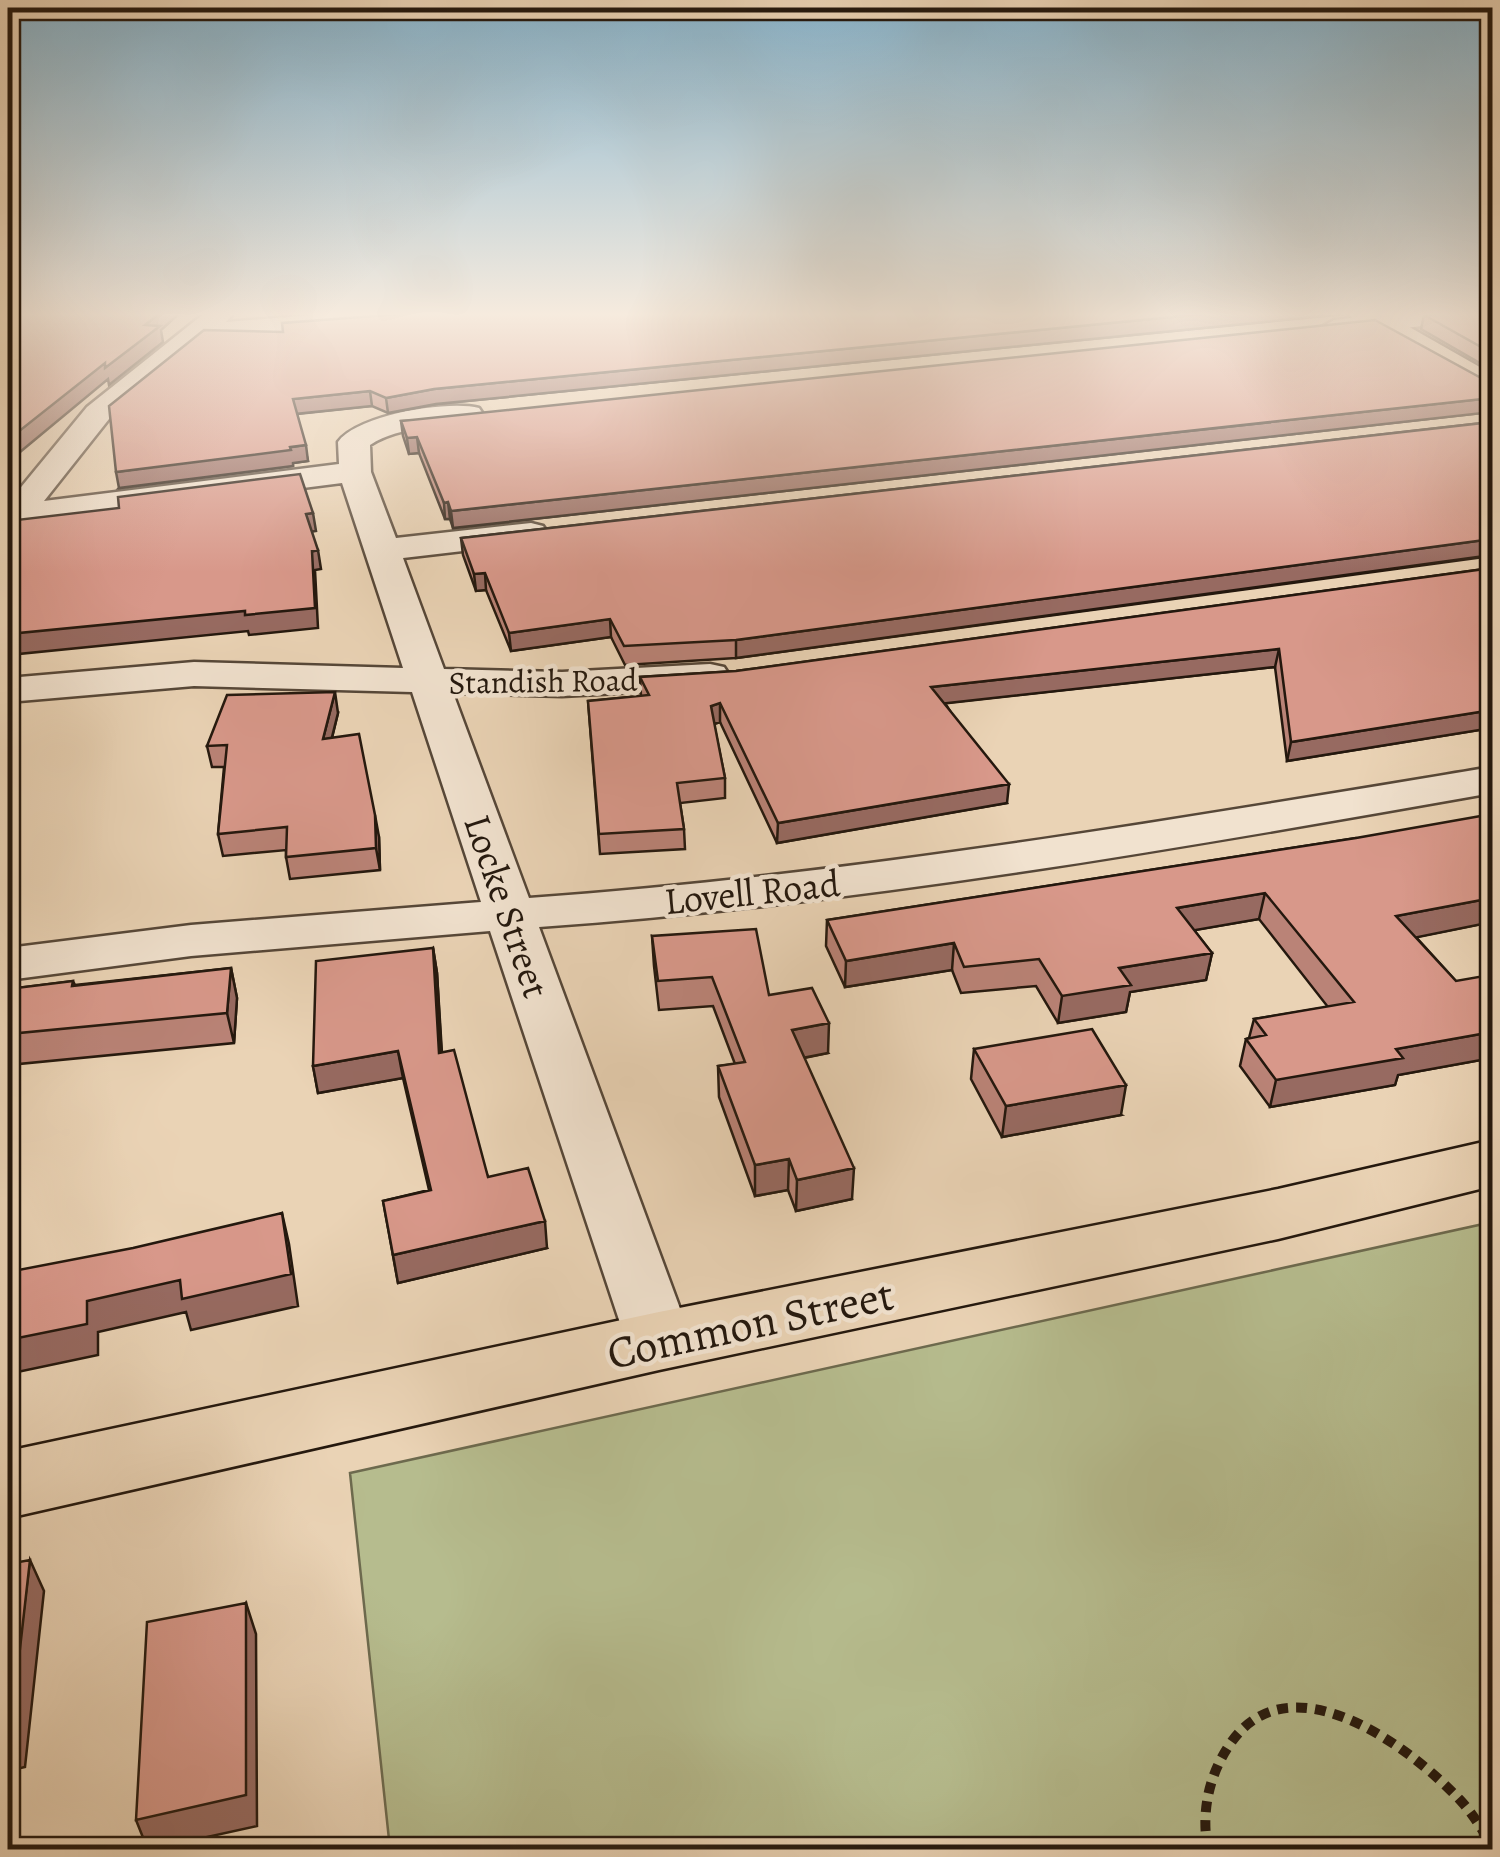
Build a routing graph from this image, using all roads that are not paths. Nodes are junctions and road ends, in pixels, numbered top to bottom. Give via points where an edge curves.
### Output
1 (116, 399) edge
2 (504, 410) edge
3 (355, 472) junction
4 (11, 516) edge
5 (561, 530) edge
6 (382, 550) junction
7 (756, 672) edge
8 (428, 682) junction
9 (8, 690) edge
10 (1492, 780) edge
11 (510, 916) junction
12 (8, 964) edge
13 (1492, 1163) edge
14 (659, 1340) junction
15 (8, 1486) edge

1 - 4 street
2 - 3 street via 374,429 354,442
3 - 4 street
3 - 6 street, Locke Street
5 - 6 street
6 - 8 street, Locke Street
7 - 8 street, Standish Road via 562,684
8 - 9 street, Standish Road via 194,674
8 - 11 street, Locke Street
10 - 11 street, Lovell Road via 943,871
11 - 12 street, Lovell Road via 360,924
11 - 14 street, Locke Street
13 - 14 main road, Common Street via 1278,1214
14 - 15 main road, Common Street

